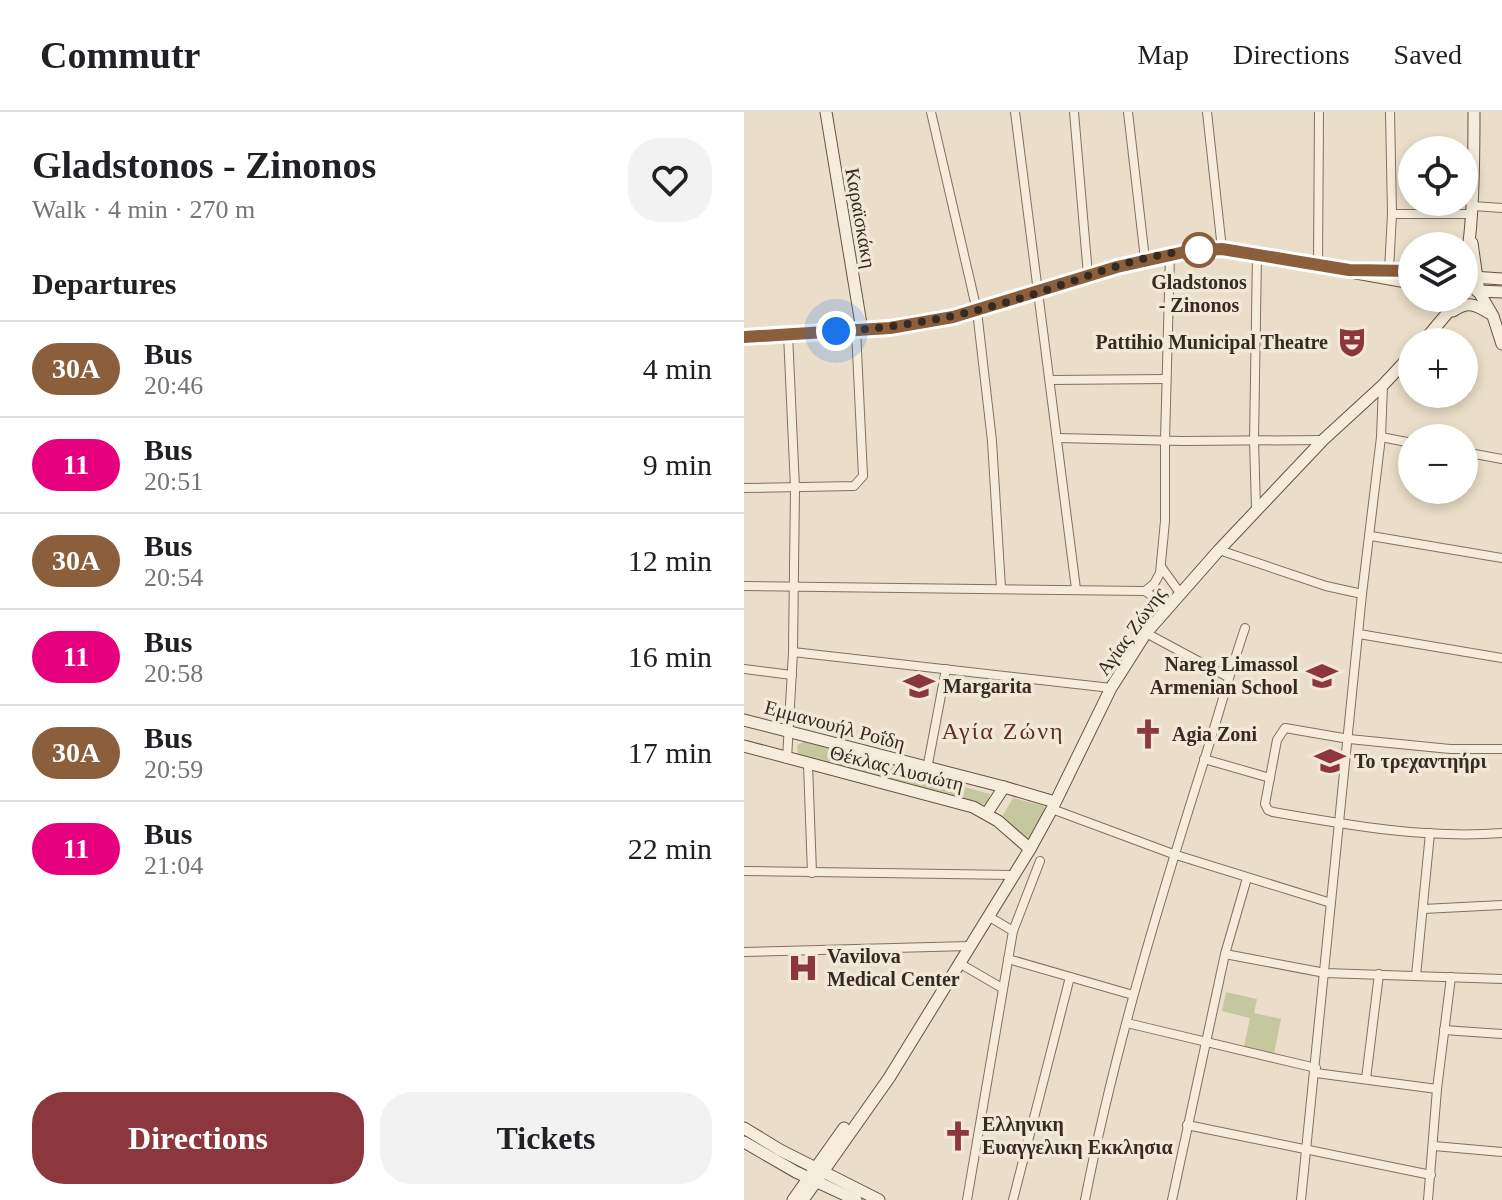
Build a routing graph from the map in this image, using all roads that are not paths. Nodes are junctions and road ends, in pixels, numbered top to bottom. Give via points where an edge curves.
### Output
1 (931, 112) edge
2 (1015, 112) edge
3 (1074, 112) edge
4 (1128, 112) edge
5 (1207, 112) edge
6 (1319, 112) edge
7 (1390, 112) edge
8 (1474, 112) edge
9 (828, 113) edge
10 (1474, 136) edge
11 (1502, 208) edge
12 (1478, 210) edge
13 (1392, 214) junction
14 (1398, 214) edge
15 (1222, 249) junction
16 (1170, 255) junction
17 (1257, 255) junction
18 (1145, 259) junction
19 (1318, 267) junction
20 (1349, 270) junction
21 (1389, 270) junction
22 (1398, 270) edge
23 (1088, 275) junction
24 (1478, 277) edge
25 (1502, 279) edge
26 (1398, 280) edge
27 (1479, 292) joint
28 (1501, 293) edge
29 (1037, 294) junction
30 (977, 311) junction
31 (1449, 313) joint
32 (1493, 316) junction
33 (1436, 328) edge
34 (859, 330) junction
35 (788, 334) junction
36 (744, 337) edge
37 (1502, 344) edge
38 (1398, 369) edge
39 (1166, 379) junction
40 (1050, 380) junction
41 (1383, 385) junction
42 (1381, 437) junction
43 (1059, 438) junction
44 (1165, 440) junction
45 (1254, 440) junction
46 (1323, 440) junction
47 (1398, 440) edge
48 (1478, 455) edge
49 (1502, 459) edge
50 (744, 488) edge
51 (795, 488) junction
52 (1256, 509) junction
53 (1371, 536) junction
54 (1219, 550) junction
55 (1502, 558) edge
56 (1162, 567) junction
57 (744, 586) edge
58 (792, 587) junction
59 (1001, 588) junction
60 (1076, 589) junction
61 (1145, 591) junction
62 (1180, 593) junction
63 (1362, 594) junction
64 (1166, 611) junction
65 (1245, 628) dead end
66 (1146, 633) junction
67 (1359, 634) junction
68 (793, 652) junction
69 (1502, 658) edge
70 (744, 669) edge
71 (946, 669) junction
72 (792, 675) junction
73 (1228, 677) junction
74 (1111, 688) junction
75 (744, 720) edge
76 (789, 731) junction
77 (1349, 739) junction
78 (744, 746) edge
79 (1502, 749) edge
80 (787, 759) junction
81 (1204, 759) junction
82 (808, 764) junction
83 (927, 769) junction
84 (1270, 778) junction
85 (1004, 787) junction
86 (1054, 806) junction
87 (987, 813) junction
88 (1340, 824) junction
89 (1430, 833) junction
90 (1502, 833) edge
91 (1030, 849) junction
92 (1173, 854) junction
93 (1040, 861) dead end
94 (744, 871) edge
95 (812, 873) junction
96 (1014, 875) junction
97 (1247, 878) junction
98 (1331, 903) junction
99 (1502, 905) edge
100 (1423, 909) junction
101 (988, 916) junction
102 (1013, 931) junction
103 (969, 946) junction
104 (744, 952) edge
105 (1225, 954) junction
106 (1008, 959) junction
107 (959, 963) junction
108 (1325, 973) junction
109 (1379, 974) junction
110 (1416, 976) junction
111 (1070, 977) junction
112 (1451, 977) junction
113 (1502, 979) edge
114 (1002, 988) junction
115 (1133, 995) junction
116 (1127, 1023) junction
117 (1444, 1030) junction
118 (1502, 1034) edge
119 (1204, 1043) junction
120 (1316, 1071) junction
121 (1366, 1079) junction
122 (1437, 1089) junction
123 (1187, 1125) junction
124 (744, 1128) edge
125 (744, 1142) edge
126 (1434, 1146) junction
127 (1307, 1148) junction
128 (1502, 1152) edge
129 (815, 1175) junction
130 (1431, 1175) junction
131 (793, 1200) edge
132 (803, 1200) edge
133 (856, 1200) edge
134 (879, 1200) edge
135 (967, 1200) edge
136 (1013, 1200) edge
137 (1085, 1200) edge
138 (1172, 1200) edge
139 (1301, 1200) edge
140 (1428, 1200) edge

1 - 30 street
2 - 29 street
3 - 23 street
4 - 18 street
5 - 15 street
6 - 19 street
7 - 13 street
8 - 10 main road
9 - 34 main road, Καραϊσκάκη
11 - 12 street
13 - 14 street
13 - 21 street
15 - 16 main road
15 - 17 main road
16 - 18 main road
16 - 39 street
17 - 19 main road
17 - 45 street
18 - 23 main road
19 - 20 main road
20 - 21 main road
20 - 26 main road
21 - 22 main road
23 - 29 main road
24 - 25 main road
27 - 28 main road
27 - 32 main road
28 - 32 main road
29 - 30 main road
29 - 40 street
30 - 34 main road
30 - 59 street
31 - 32 main road via 1472,303
31 - 33 main road
32 - 37 main road
34 - 35 main road
34 - 51 street via 863,476 854,486
35 - 36 main road
35 - 51 street
38 - 41 main road, Αγίας Ζώνης
39 - 40 street
39 - 44 street
40 - 43 street
41 - 42 street
41 - 46 main road, Αγίας Ζώνης
42 - 47 street
42 - 53 street
43 - 44 street
43 - 60 street
44 - 45 street
44 - 56 street
45 - 46 street
45 - 52 street
46 - 52 main road, Αγίας Ζώνης
48 - 49 street
50 - 51 street
51 - 58 street
52 - 54 main road, Αγίας Ζώνης
53 - 55 street
53 - 63 street
54 - 62 main road, Αγίας Ζώνης
54 - 63 street
56 - 61 street
56 - 62 street
57 - 58 street
58 - 59 street
58 - 68 street
59 - 60 street
60 - 61 street
61 - 64 street
62 - 64 main road, Αγίας Ζώνης
63 - 67 street
64 - 66 main road, Αγίας Ζώνης
65 - 73 street
66 - 73 street
66 - 74 main road, Αγίας Ζώνης
67 - 69 street
67 - 77 street
68 - 71 street
68 - 72 street
70 - 72 street
71 - 74 street
71 - 83 street
72 - 76 street
73 - 81 street
74 - 86 main road, Αγίας Ζώνης
75 - 76 main road, Εμμανουήλ Ροΐδη
76 - 80 street
76 - 83 main road, Εμμανουήλ Ροΐδη
77 - 79 street
77 - 84 street via 1282,730
77 - 88 street
78 - 80 main road, Θέκλας Λυσιώτη
80 - 82 main road, Θέκλας Λυσιώτη
81 - 84 street
81 - 92 street
82 - 87 main road, Θέκλας Λυσιώτη
82 - 95 street
83 - 85 main road, Εμμανουήλ Ροΐδη
84 - 88 street via 1268,810
85 - 86 main road, Εμμανουήλ Ροΐδη
85 - 87 main road
86 - 91 main road, Αγίας Ζώνης
86 - 92 street
87 - 91 main road, Θέκλας Λυσιώτη
88 - 89 street
88 - 98 street
89 - 90 street
89 - 100 street
91 - 96 main road, Αγίας Ζώνης
92 - 97 street
92 - 115 street
93 - 102 street
94 - 95 street
95 - 96 street
96 - 101 main road, Αγίας Ζώνης
97 - 98 street
97 - 105 street
98 - 108 street
99 - 100 street
100 - 110 street
101 - 102 street
101 - 103 main road, Αγίας Ζώνης
102 - 106 street
103 - 104 street
103 - 107 main road, Αγίας Ζώνης
105 - 108 street
105 - 119 street
106 - 111 street
106 - 114 street
107 - 114 street
107 - 129 main road, Αγίας Ζώνης via 889,1078
108 - 109 street
108 - 120 street
109 - 110 street
109 - 121 street
110 - 112 street
111 - 115 street
111 - 136 street
112 - 113 street
112 - 117 street
114 - 135 street
115 - 116 street
116 - 119 street
116 - 137 street
117 - 118 street
117 - 122 street
119 - 120 street
119 - 123 street
120 - 121 street
120 - 127 street
121 - 122 street
122 - 126 street
123 - 127 street
123 - 138 street
124 - 129 main road
125 - 129 main road
126 - 128 street
126 - 130 street
127 - 130 street
127 - 139 street
129 - 131 main road, Αγίας Ζώνης
129 - 132 main road, Αγίας Ζώνης
129 - 133 main road
129 - 134 main road
130 - 140 street

